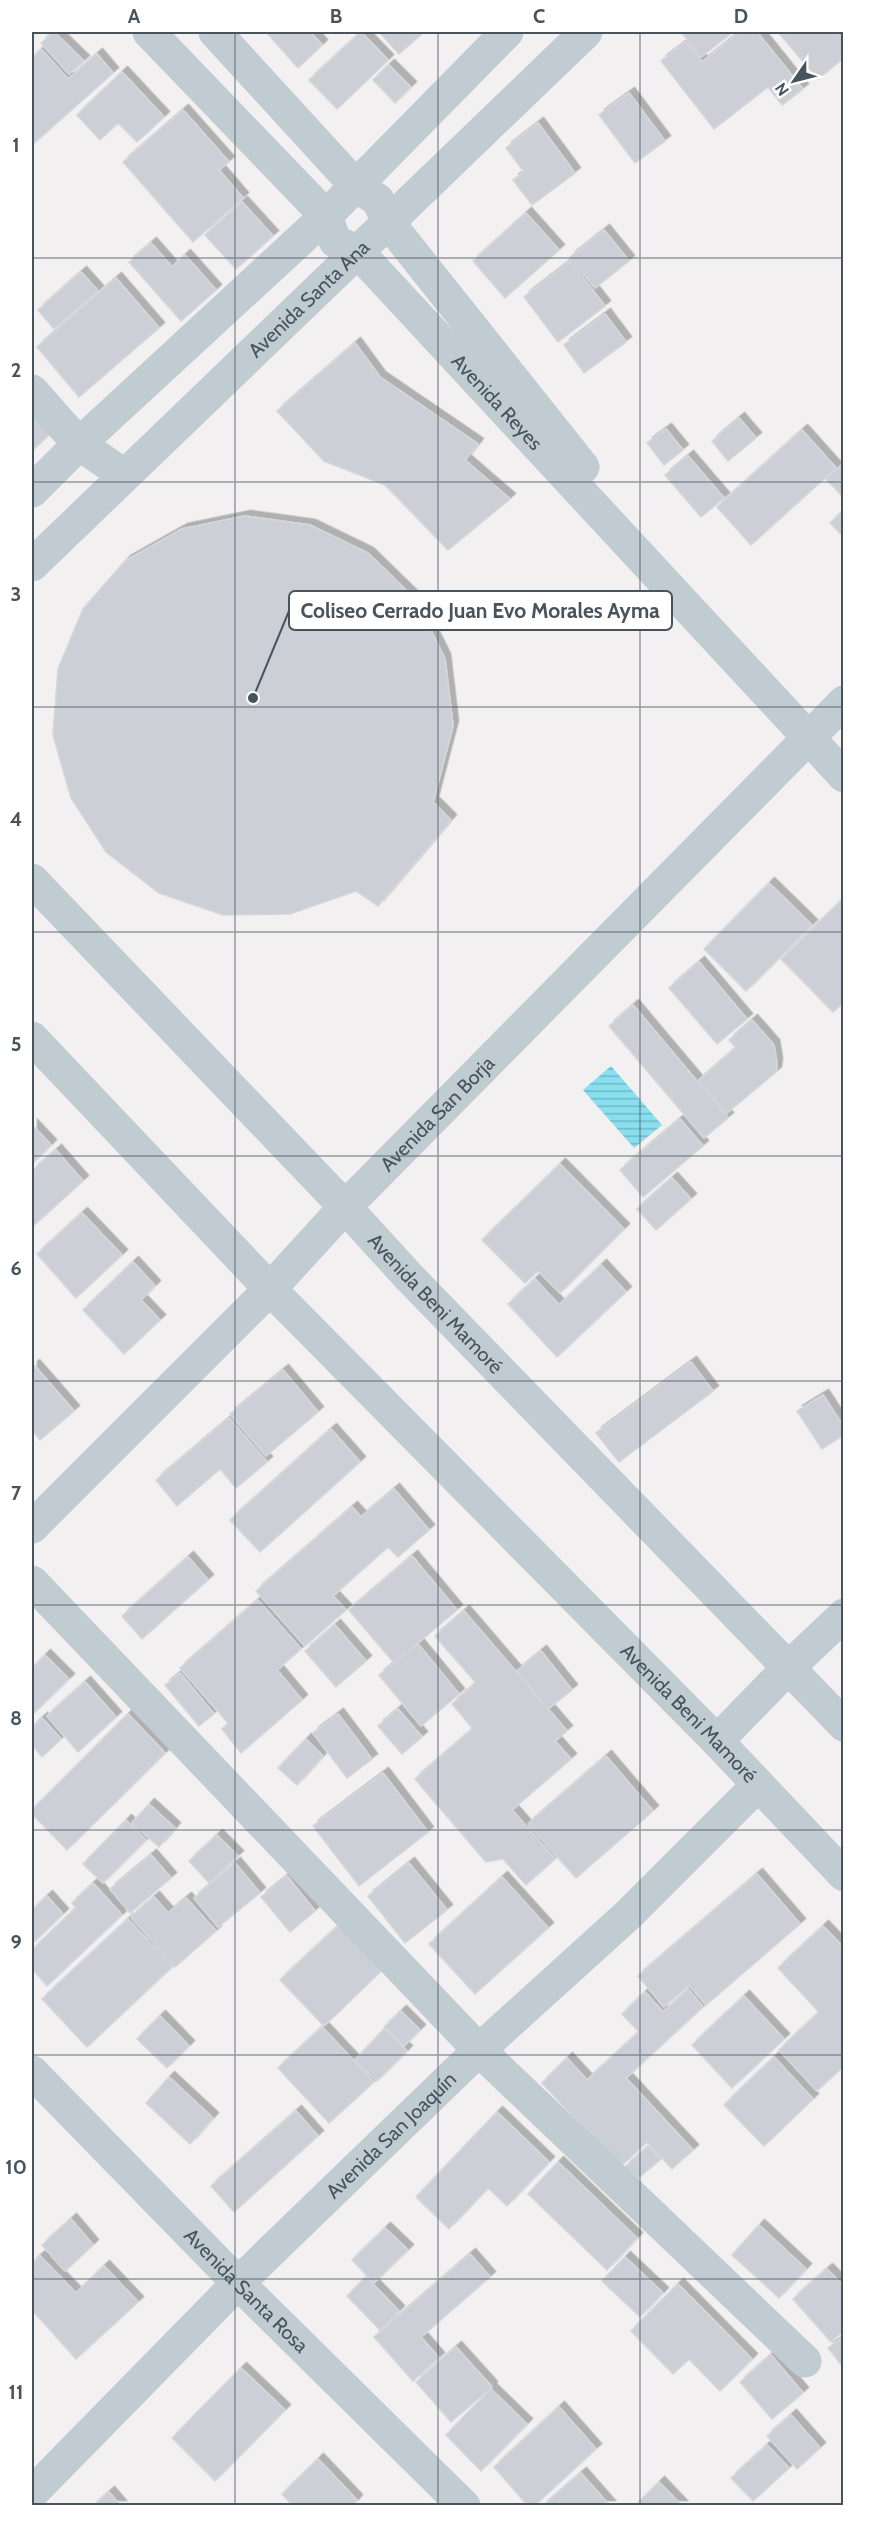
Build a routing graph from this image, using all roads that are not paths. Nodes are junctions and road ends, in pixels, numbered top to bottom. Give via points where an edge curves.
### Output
1 (148, 32) edge
2 (215, 32) edge
3 (507, 32) edge
4 (586, 32) edge
5 (356, 186) junction
6 (326, 216) junction
7 (388, 222) junction
8 (358, 252) junction
9 (32, 391) edge
10 (79, 444) junction
11 (124, 475) junction
12 (32, 491) edge
13 (32, 565) edge
14 (829, 727) edge
15 (843, 776) edge
16 (32, 880) edge
17 (32, 1038) edge
18 (345, 1207) junction
19 (270, 1289) junction
20 (32, 1527) edge
21 (32, 1582) edge
22 (843, 1615) edge
23 (789, 1667) junction
24 (843, 1725) edge
25 (717, 1741) junction
26 (758, 1785) junction
27 (843, 1875) edge
28 (479, 2050) junction
29 (32, 2072) edge
30 (238, 2283) junction
31 (805, 2361) dead end
32 (32, 2493) edge
33 (464, 2505) edge

1 - 6 street, Avenida Reyes
2 - 5 street, Avenida Reyes
3 - 5 street
4 - 7 street, Avenida Santa Ana
5 - 6 street
5 - 7 street, Avenida Reyes via 378,200
6 - 8 street, Avenida Reyes via 335,241
6 - 10 street
7 - 8 street, Avenida Santa Ana
7 - 14 street, Avenida Reyes via 604,492
8 - 11 street, Avenida Santa Ana
8 - 14 street, Avenida Reyes
9 - 10 street
10 - 11 street
10 - 12 street
11 - 13 street, Avenida Santa Ana
14 - 15 street, Avenida Reyes
14 - 18 street, Avenida San Borja
16 - 18 street, Avenida Beni Mamoré
17 - 19 street, Avenida Beni Mamoré
18 - 19 street, Avenida San Borja
18 - 23 street, Avenida Beni Mamoré
19 - 20 street, Avenida San Borja
19 - 25 street, Avenida Beni Mamoré
21 - 28 street
22 - 23 street
23 - 24 street, Avenida Beni Mamoré
23 - 25 street
25 - 26 street, Avenida Beni Mamoré
26 - 27 street, Avenida Beni Mamoré
26 - 28 street, Avenida San Joaquín via 629,1914
28 - 30 street, Avenida San Joaquín
28 - 31 street
29 - 30 street, Avenida Santa Rosa
30 - 32 street, Avenida San Joaquín
30 - 33 street, Avenida Santa Rosa

